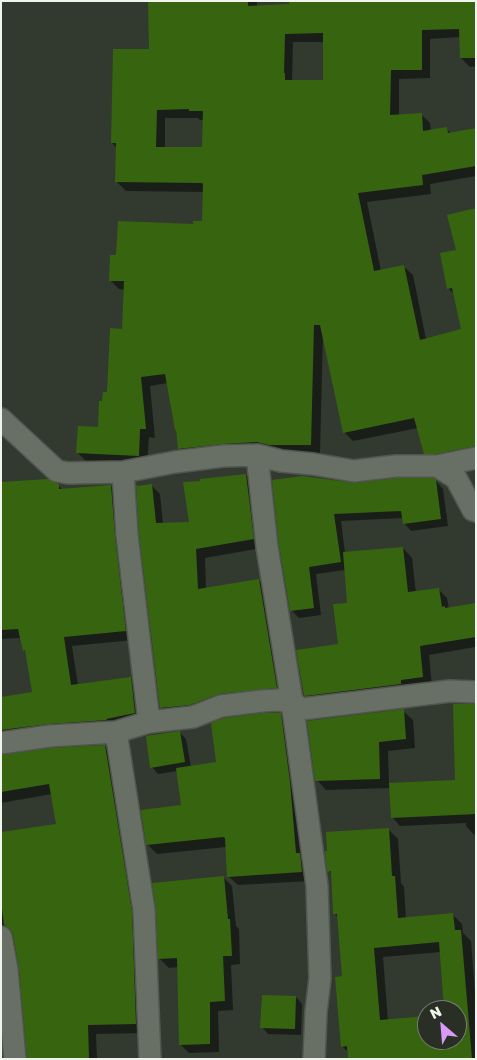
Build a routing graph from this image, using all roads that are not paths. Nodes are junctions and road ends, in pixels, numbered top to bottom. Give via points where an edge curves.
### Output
1 (1, 418) edge
2 (257, 455) junction
3 (476, 458) edge
4 (437, 466) junction
5 (123, 472) junction
6 (476, 512) edge
7 (476, 692) edge
8 (292, 702) junction
9 (149, 722) junction
10 (116, 732) junction
11 (1, 744) edge
12 (1, 937) edge
13 (14, 1059) edge
14 (150, 1059) edge
15 (314, 1059) edge

1 - 5 street via 57,471
2 - 4 street via 354,471
2 - 5 street via 199,459
2 - 8 street
3 - 4 street
4 - 6 street via 456,478
5 - 9 street via 127,535
7 - 8 street via 450,691 302,708
8 - 9 street via 278,700 221,706 193,717
8 - 15 street via 317,886 320,978
9 - 10 street
10 - 11 street via 50,736
10 - 14 street via 144,910
12 - 13 street

